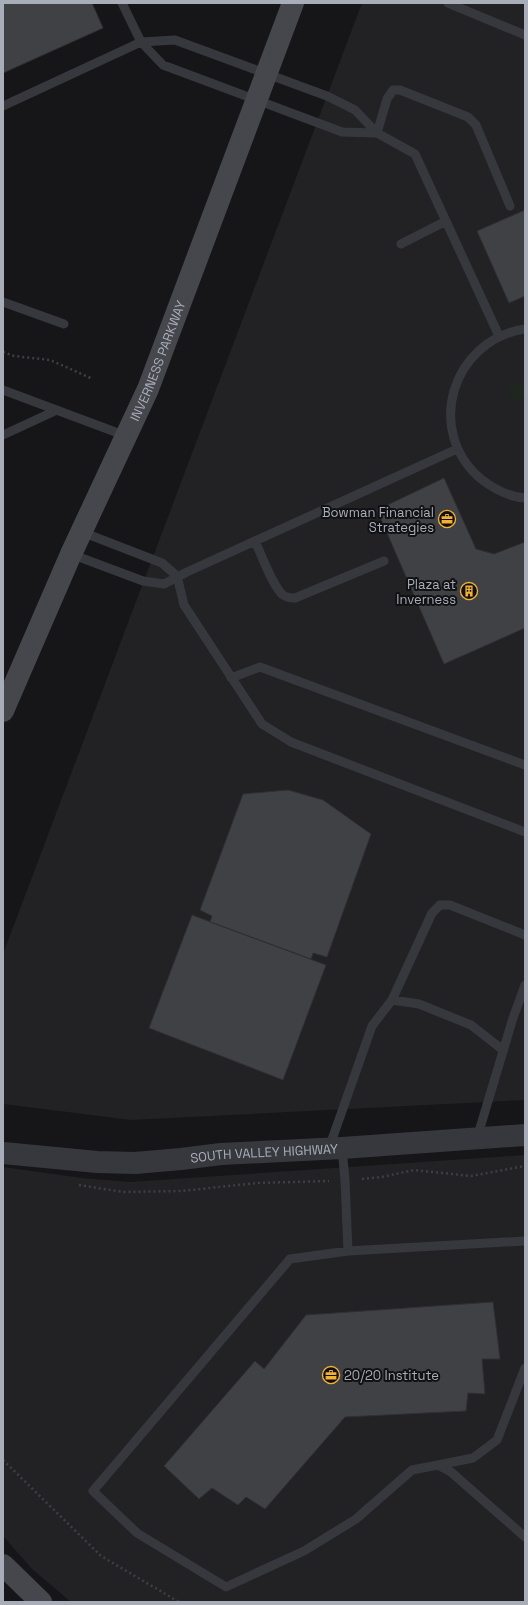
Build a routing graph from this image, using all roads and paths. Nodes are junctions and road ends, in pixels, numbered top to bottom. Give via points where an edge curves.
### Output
1 (122, 3) edge
2 (293, 3) edge
3 (455, 4) edge
4 (525, 33) edge
5 (142, 42) junction
6 (266, 73) junction
7 (256, 100) junction
8 (3, 106) edge
9 (377, 133) junction
10 (510, 206) dead end
11 (446, 221) junction
12 (401, 244) dead end
13 (3, 302) edge
14 (64, 324) dead end
15 (525, 329) edge
16 (499, 336) junction
17 (3, 352) edge
18 (93, 379) dead end
19 (3, 390) edge
20 (56, 410) junction
21 (3, 435) edge
22 (126, 436) junction
23 (457, 449) junction
24 (525, 498) edge
25 (82, 532) junction
26 (255, 541) junction
27 (71, 554) junction
28 (384, 561) dead end
29 (178, 578) junction
30 (231, 678) junction
31 (3, 711) edge
32 (525, 764) edge
33 (525, 832) edge
34 (525, 935) edge
35 (525, 985) edge
36 (392, 1000) junction
37 (503, 1050) junction
38 (525, 1135) edge
39 (477, 1138) junction
40 (335, 1148) junction
41 (3, 1153) edge
42 (525, 1166) edge
43 (345, 1180) junction
44 (78, 1185) dead end
45 (525, 1241) edge
46 (348, 1251) junction
47 (525, 1368) edge
48 (3, 1460) edge
49 (438, 1465) junction
50 (525, 1537) edge
51 (3, 1565) edge
52 (41, 1602) edge
53 (178, 1602) edge

1 - 5 lane
2 - 6 main road, INVERNESS PARKWAY
3 - 4 lane
5 - 6 lane via 175,40
5 - 7 lane via 163,65
5 - 8 lane
6 - 7 main road, INVERNESS PARKWAY
6 - 9 lane via 327,96 355,110
7 - 9 lane via 342,132
7 - 22 main road, INVERNESS PARKWAY via 148,388
9 - 10 lane via 387,99 393,90 400,90 468,117 476,125
9 - 11 lane via 415,154
11 - 12 lane
11 - 16 lane
13 - 14 lane
15 - 16 lane
16 - 23 lane via 477,351 461,372 452,397 451,423
17 - 18 path via 14,356 50,360
19 - 20 lane
20 - 21 lane
20 - 22 lane
22 - 25 main road, INVERNESS PARKWAY
23 - 24 lane via 471,470 491,487 515,497
23 - 26 lane
25 - 27 main road, INVERNESS PARKWAY
25 - 29 lane via 162,563
26 - 28 lane via 275,585 283,595 290,598 296,598
26 - 29 lane
27 - 29 lane via 143,581 164,584
27 - 31 main road, INVERNESS PARKWAY
29 - 30 lane via 184,605
30 - 32 lane via 260,667
30 - 33 lane via 262,724 291,742
34 - 36 lane via 450,904 440,905 432,913
35 - 37 lane
36 - 37 lane via 419,1004 471,1025
36 - 40 lane via 372,1026
37 - 39 lane
38 - 39 street, SOUTH VALLEY HIGHWAY
39 - 40 street, SOUTH VALLEY HIGHWAY
40 - 41 street, SOUTH VALLEY HIGHWAY via 221,1154 135,1163
40 - 43 lane
42 - 43 path via 471,1176 414,1170 382,1177
43 - 44 path via 257,1183 152,1192 123,1192
43 - 46 lane
45 - 46 lane
46 - 49 lane via 290,1259 93,1491 137,1534 226,1586 304,1551 356,1520 412,1470
47 - 49 lane via 497,1440 473,1458
48 - 53 path via 101,1556
49 - 50 lane via 450,1472
51 - 52 main road

